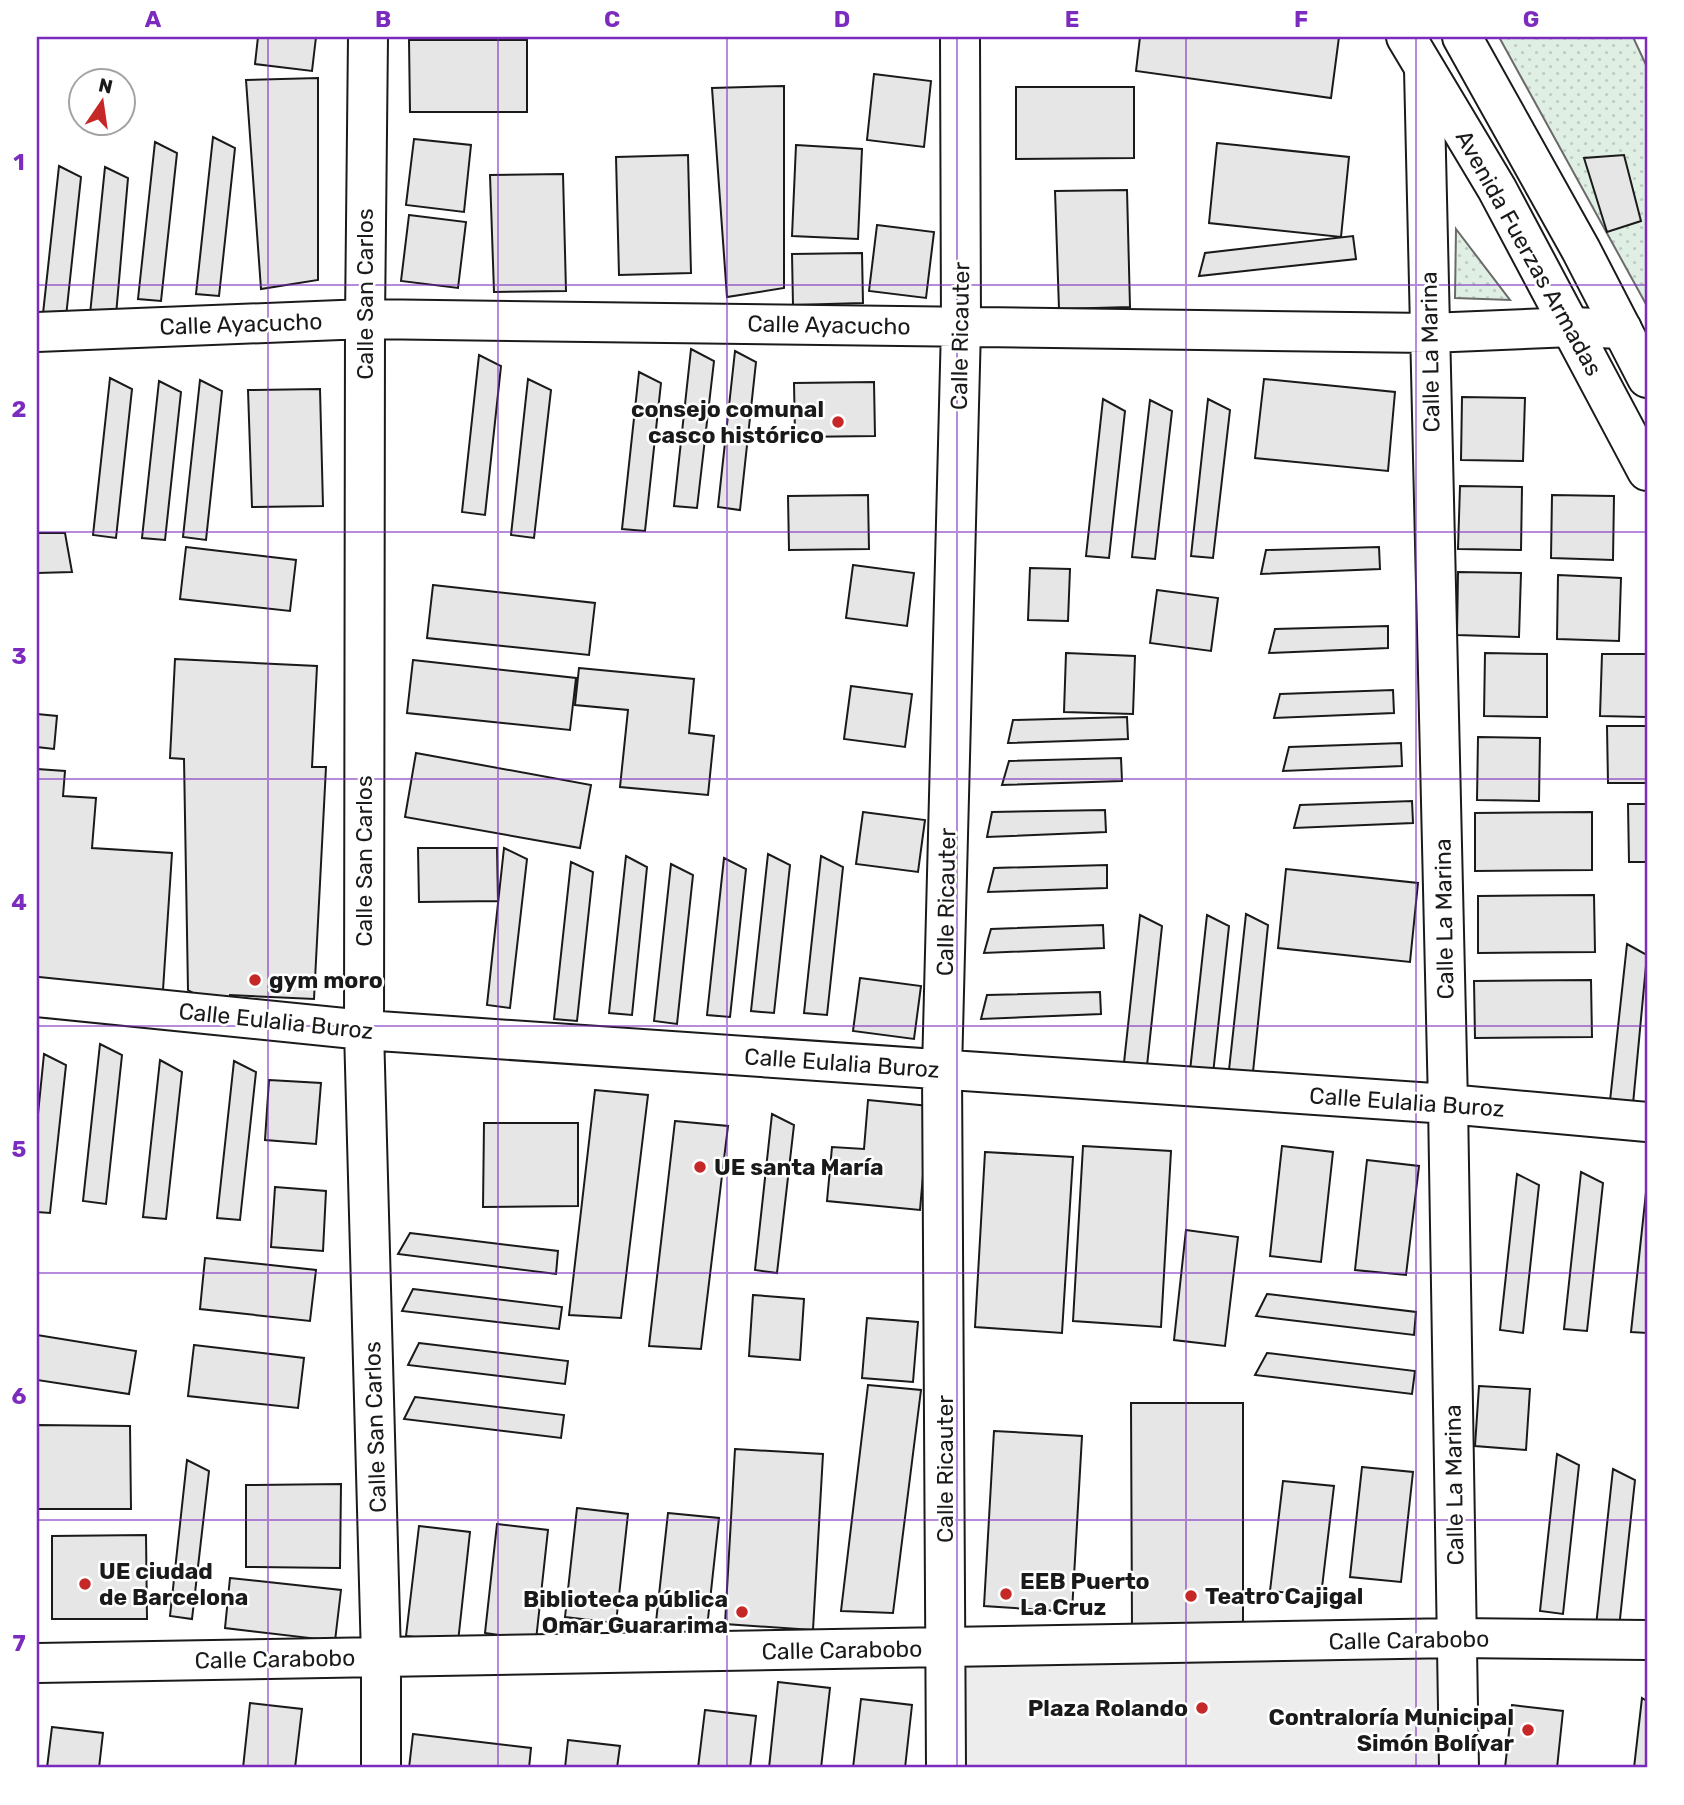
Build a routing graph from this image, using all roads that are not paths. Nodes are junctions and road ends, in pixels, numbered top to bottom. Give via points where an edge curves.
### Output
1 (368, 37) edge
2 (960, 37) edge
3 (1462, 37) edge
4 (1415, 53) edge
5 (365, 319) junction
6 (961, 327) junction
7 (1572, 327) junction
8 (1622, 329) junction
9 (37, 332) edge
10 (1429, 333) junction
11 (1647, 379) edge
12 (1647, 471) edge
13 (37, 997) edge
14 (363, 1030) junction
15 (942, 1070) junction
16 (1448, 1104) junction
17 (1647, 1122) edge
18 (1456, 1638) junction
19 (1647, 1640) edge
20 (946, 1648) junction
21 (381, 1657) junction
22 (37, 1663) edge
23 (381, 1768) edge
24 (946, 1768) edge
25 (1459, 1768) edge

1 - 5 street, Calle San Carlos
2 - 6 street, Calle Ricauter
3 - 8 street, Avenida Fuerzas Armadas
4 - 7 street, Avenida Fuerzas Armadas via 1497,189
4 - 10 street, Calle La Marina
5 - 6 street, Calle Ayacucho
5 - 9 street, Calle Ayacucho
5 - 14 street, Calle San Carlos
6 - 10 street, Calle Ayacucho
6 - 15 street, Calle Ricauter
7 - 8 street, Calle Ayacucho
7 - 10 street, Calle Ayacucho
7 - 12 street, Avenida Fuerzas Armadas
8 - 11 street, Avenida Fuerzas Armadas
10 - 16 street, Calle La Marina
13 - 14 street, Calle Eulalia Buroz
14 - 15 street, Calle Eulalia Buroz
14 - 21 street, Calle San Carlos
15 - 16 street, Calle Eulalia Buroz
15 - 20 street, Calle Ricauter
16 - 17 street, Calle Eulalia Buroz
16 - 18 street, Calle La Marina
18 - 19 street, Calle Carabobo
18 - 20 street, Calle Carabobo
18 - 25 street, Calle La Marina
20 - 21 street, Calle Carabobo
20 - 24 street, Calle Ricauter
21 - 22 street, Calle Carabobo
21 - 23 street, Calle San Carlos

